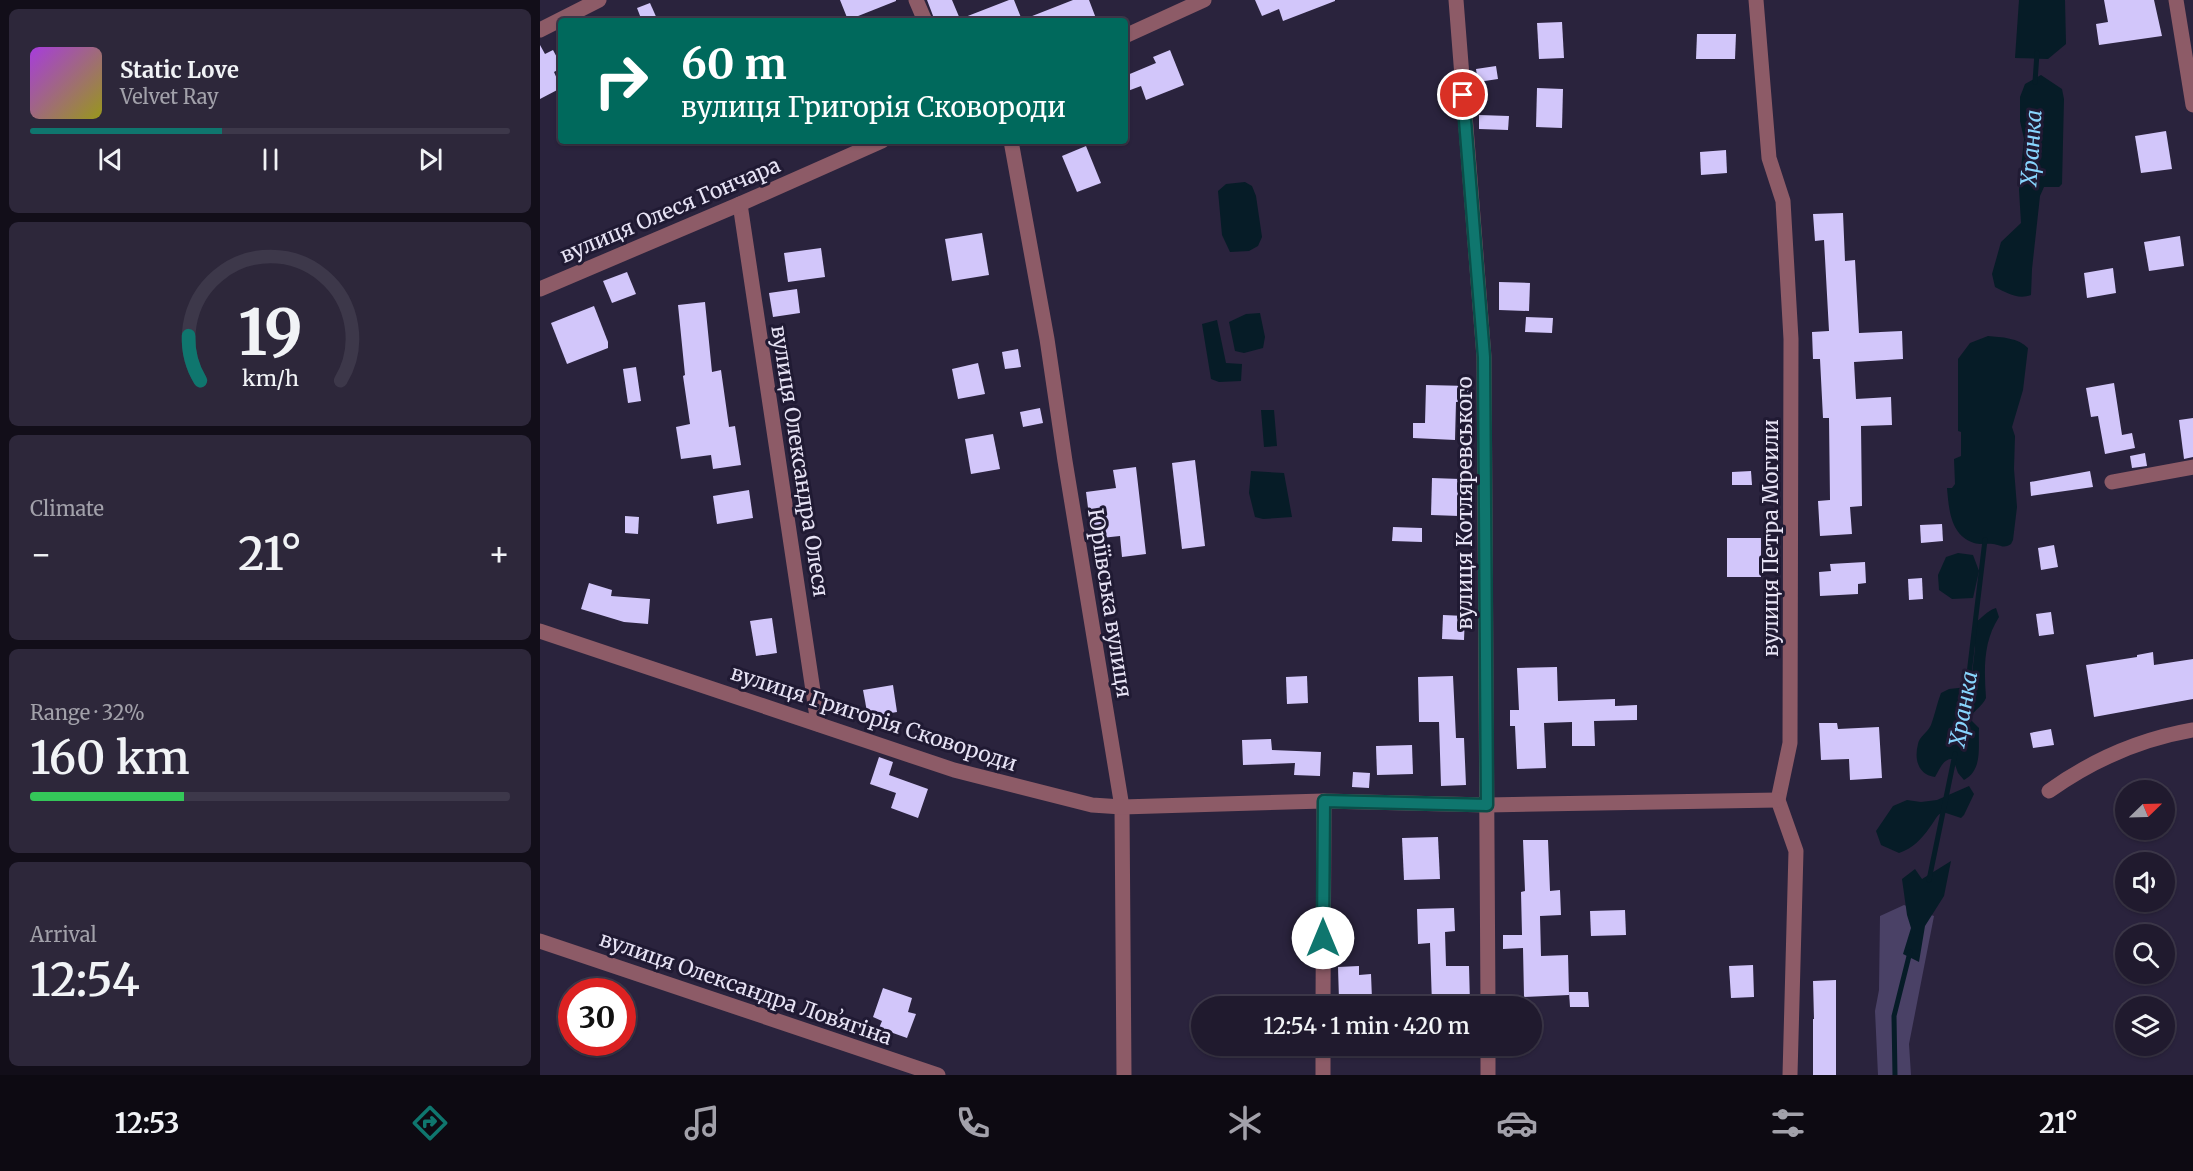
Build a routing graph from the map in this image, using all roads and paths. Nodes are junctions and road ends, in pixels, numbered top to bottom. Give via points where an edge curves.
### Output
1 (599, 0) edge
2 (916, 0) edge
3 (1204, 0) edge
4 (1456, 0) edge
5 (1756, 0) edge
6 (2176, 0) edge
7 (564, 18) edge
8 (924, 18) edge
9 (558, 21) edge
10 (540, 30) edge
11 (1128, 35) edge
12 (2193, 105) edge
13 (875, 144) edge
14 (1012, 144) edge
15 (740, 204) junction
16 (540, 289) edge
17 (2193, 467) edge
18 (2112, 482) dead end
19 (540, 631) edge
20 (818, 724) junction
21 (2193, 730) edge
22 (2049, 791) dead end
23 (1778, 800) junction
24 (1324, 801) junction
25 (1487, 805) junction
26 (1122, 807) junction
27 (540, 941) edge
28 (1323, 996) edge
29 (1488, 996) edge
30 (1323, 1056) edge
31 (1488, 1056) edge
32 (938, 1075) edge
33 (1124, 1075) edge
34 (1323, 1075) edge
35 (1488, 1075) edge
36 (1790, 1075) edge

1 - 7 street
2 - 8 street
3 - 11 street
4 - 25 street, вулиця Котляревського via 1484,357
5 - 23 street, вулиця Петра Могили via 1769,158 1783,201 1791,339 1790,743
6 - 12 street
9 - 10 street
13 - 15 street, вулиця Олеся Гончара
14 - 26 street, Юріївська вулиця
15 - 16 street, вулиця Олеся Гончара
15 - 20 street, вулиця Олександра Олеся
17 - 18 street
19 - 20 street, вулиця Григорія Сковороди
20 - 26 street, вулиця Григорія Сковороди via 954,770 1092,805
21 - 22 street via 2131,747 2076,771
23 - 25 street, вулиця Григорія Сковороди
23 - 36 street via 1796,851
24 - 25 street, вулиця Григорія Сковороди
24 - 26 street, вулиця Григорія Сковороди
24 - 28 street
25 - 29 street, вулиця Котляревського
26 - 33 street, Юріївська вулиця
27 - 32 street, вулиця Олександра Ловʼягіна
30 - 34 street
31 - 35 street

